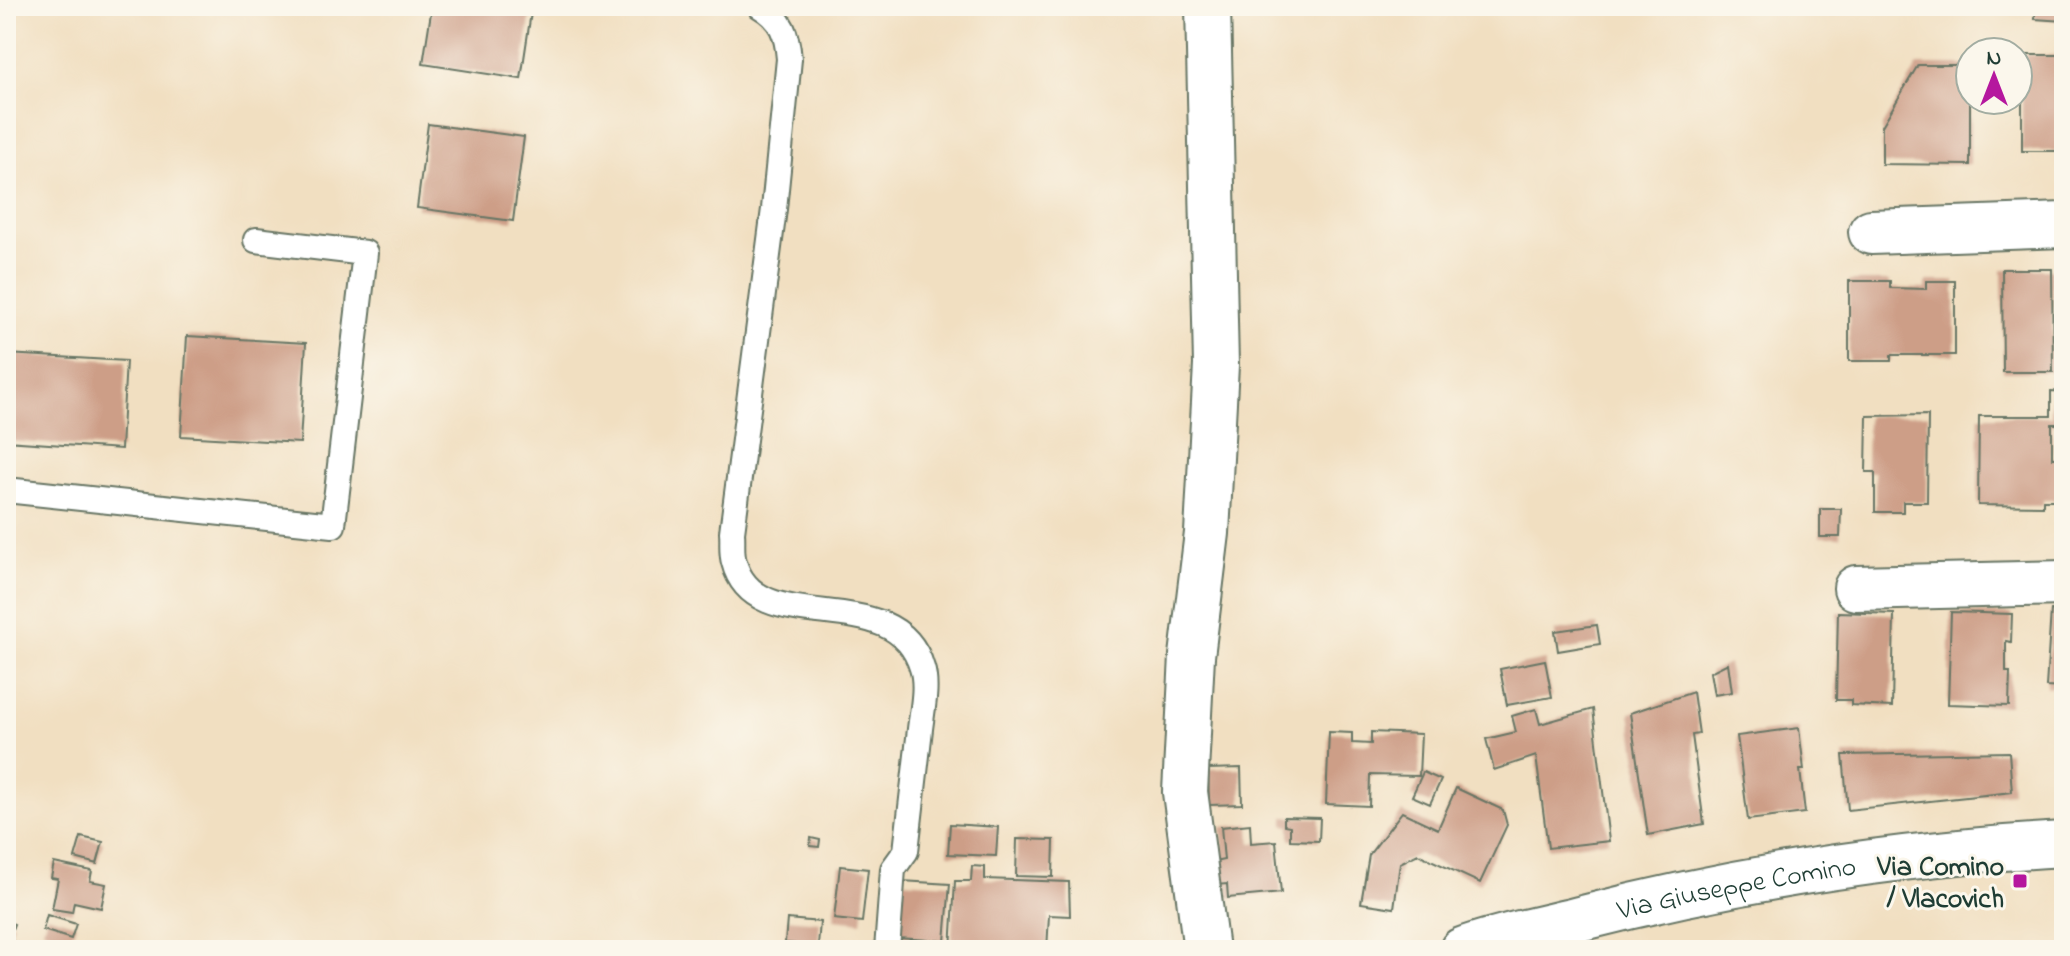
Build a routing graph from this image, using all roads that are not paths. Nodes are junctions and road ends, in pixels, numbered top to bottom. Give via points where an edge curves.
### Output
1 (760, 6) edge
2 (1208, 6) edge
3 (2064, 225) edge
4 (1871, 232) dead end
5 (256, 240) dead end
6 (6, 490) edge
7 (2064, 583) edge
8 (1856, 588) dead end
9 (2064, 844) edge
10 (887, 950) edge
11 (1206, 950) edge
12 (1462, 950) edge

1 - 10 lane via 775,15 787,36 789,59 732,532 734,563 746,587 775,605 890,625 912,646 923,669 906,851 893,869
2 - 11 street via 1216,365 1185,792
3 - 4 street
5 - 6 lane via 365,253 333,525
7 - 8 street
9 - 12 street, Via Giuseppe Comino via 1980,849 1781,877 1647,901

